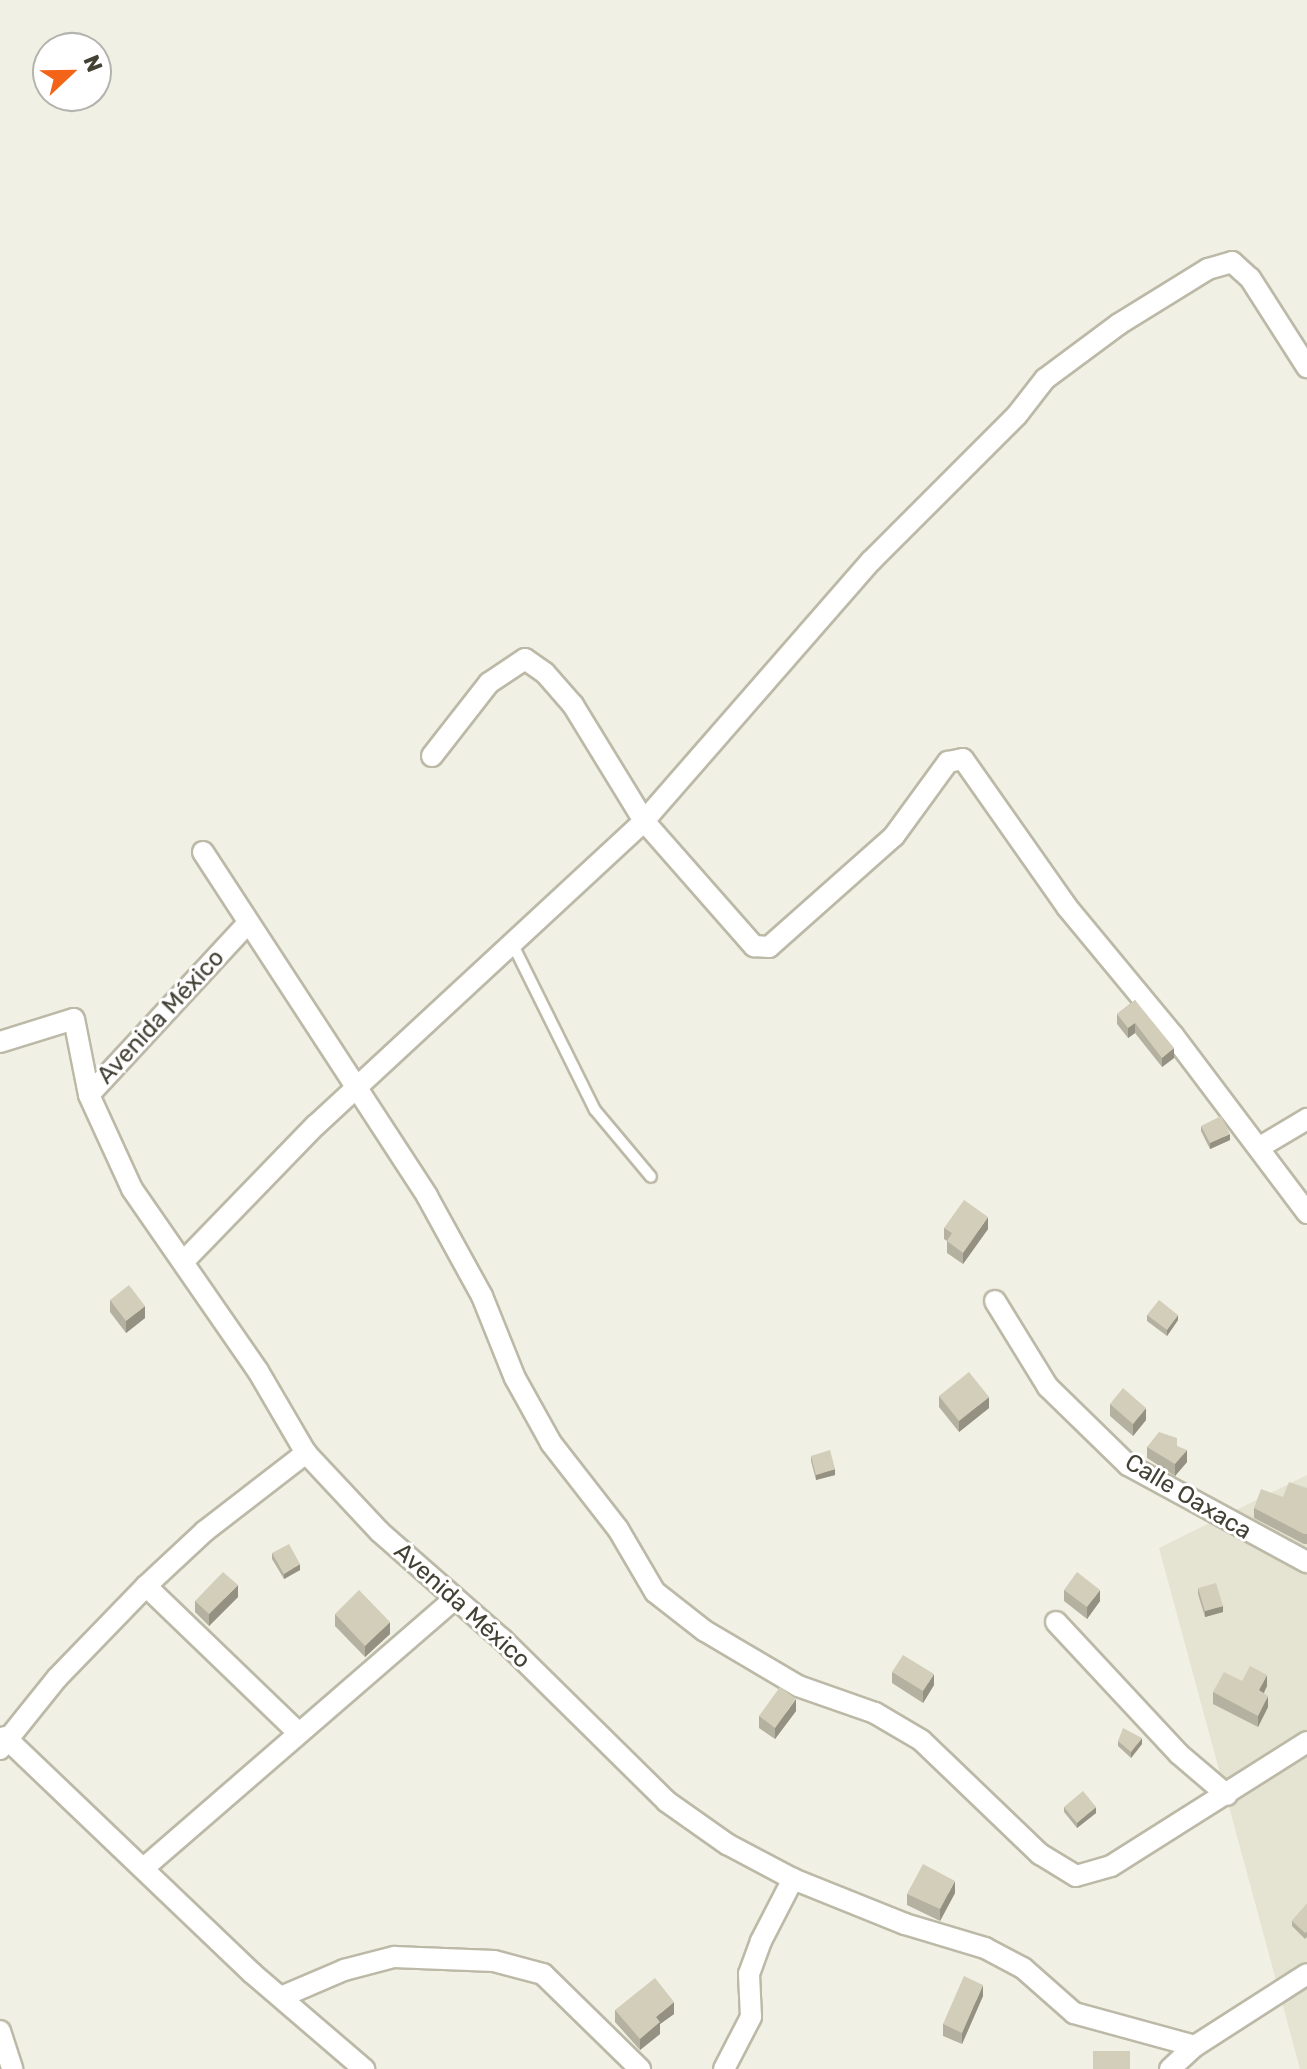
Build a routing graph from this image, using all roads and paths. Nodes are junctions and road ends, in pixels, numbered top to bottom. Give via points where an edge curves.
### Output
1 (1307, 367) edge
2 (432, 756) dead end
3 (644, 821) junction
4 (203, 852) dead end
5 (248, 923) junction
6 (513, 945) junction
7 (0, 1042) edge
8 (356, 1087) junction
9 (89, 1095) junction
10 (1307, 1119) edge
11 (1260, 1147) junction
12 (651, 1177) dead end
13 (1307, 1213) edge
14 (184, 1261) junction
15 (995, 1301) dead end
16 (306, 1453) junction
17 (1307, 1562) edge
18 (146, 1586) junction
19 (454, 1599) junction
20 (1056, 1622) dead end
21 (299, 1733) junction
22 (1307, 1742) edge
23 (3, 1743) edge
24 (1227, 1795) junction
25 (145, 1867) junction
26 (793, 1879) junction
27 (1307, 1974) edge
28 (281, 1997) junction
29 (0, 2031) edge
30 (1195, 2046) junction
31 (12, 2069) edge
32 (364, 2069) edge
33 (640, 2069) edge
34 (724, 2069) edge
35 (1170, 2069) edge

1 - 3 street via 1250,278 1232,262 1208,269 1119,324 1045,379 871,561
2 - 3 street via 489,683 525,659 573,705
3 - 6 street
3 - 11 street via 754,946 769,947 894,836 948,762 963,759 1067,907
4 - 5 street
5 - 8 street
5 - 9 street, Avenida México
6 - 8 street
6 - 12 lane via 595,1110
7 - 9 street via 74,1019
8 - 14 street
8 - 24 street via 427,1196 482,1296 515,1378 551,1443 618,1529 655,1592 705,1631 798,1686 875,1713 921,1740 1040,1854 1076,1876 1111,1866
9 - 14 street, Avenida México via 132,1189
10 - 11 street
11 - 13 street
14 - 16 street, Avenida México
15 - 17 street, Calle Oaxaca via 1048,1387 1128,1465
16 - 18 street via 205,1531
16 - 19 street, Avenida México via 380,1532
18 - 21 street
18 - 23 street
19 - 21 street
19 - 26 street, Avenida México via 666,1801 727,1844
20 - 24 street via 1179,1754
21 - 25 street
22 - 24 street
23 - 25 street
25 - 28 street
26 - 30 street, Avenida México via 905,1924 985,1948 1023,1968 1074,2013
26 - 34 street via 749,1974 751,2017
27 - 30 street
28 - 32 street
28 - 33 street via 344,1970 394,1957 494,1961 543,1974
29 - 31 street
30 - 35 street

